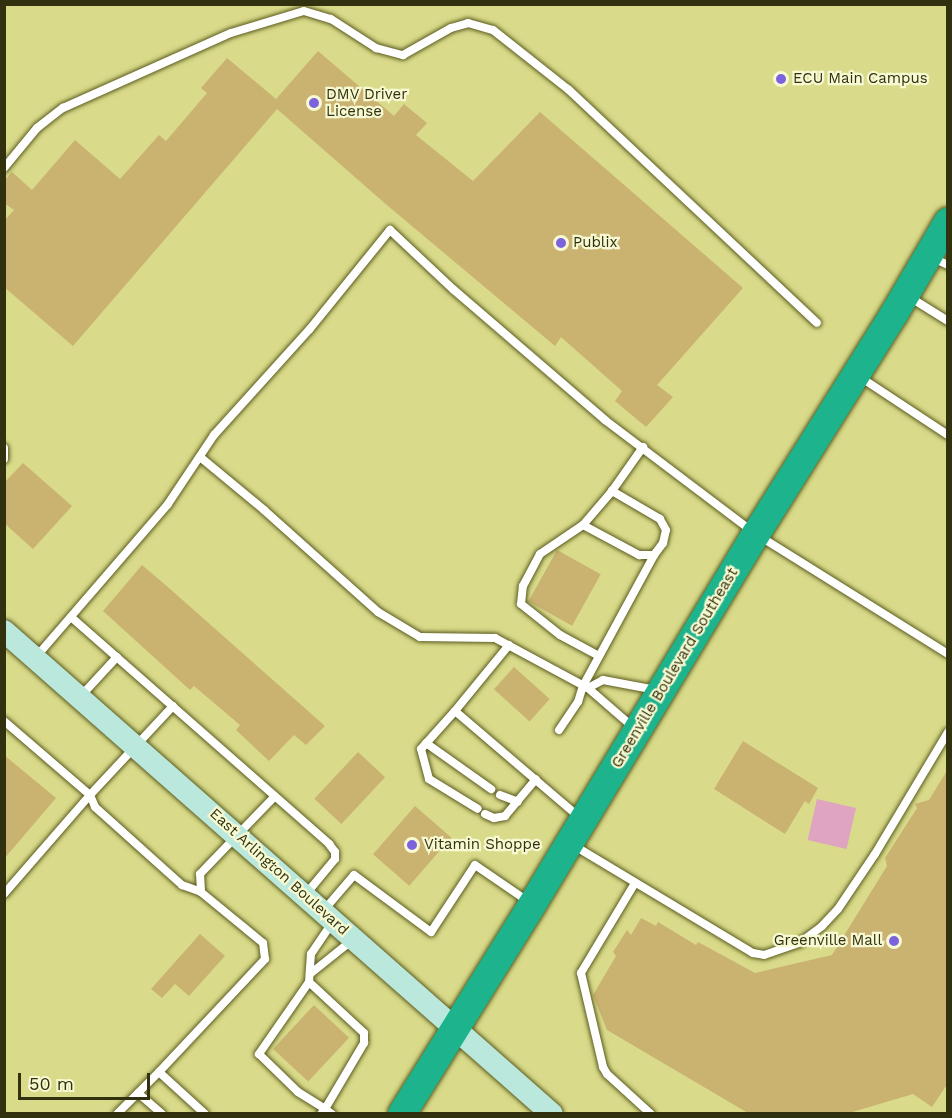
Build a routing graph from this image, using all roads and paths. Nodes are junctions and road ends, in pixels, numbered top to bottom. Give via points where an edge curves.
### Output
1 (4, 168) edge
2 (948, 222) edge
3 (937, 260) edge
4 (904, 295) junction
5 (948, 321) edge
6 (818, 323) dead end
7 (856, 375) junction
8 (948, 435) edge
9 (643, 447) junction
10 (4, 448) edge
11 (200, 457) junction
12 (4, 459) edge
13 (612, 491) junction
14 (583, 525) junction
15 (756, 534) junction
16 (654, 555) junction
17 (71, 617) junction
18 (4, 631) edge
19 (508, 645) junction
20 (948, 654) edge
21 (599, 656) junction
22 (117, 657) junction
23 (36, 658) junction
24 (586, 687) junction
25 (662, 691) junction
26 (80, 697) junction
27 (173, 706) junction
28 (454, 711) junction
29 (4, 721) edge
30 (559, 730) dead end
31 (637, 731) junction
32 (948, 732) edge
33 (426, 743) junction
34 (135, 745) junction
35 (536, 779) junction
36 (490, 789) dead end
37 (90, 795) junction
38 (500, 795) dead end
39 (275, 796) junction
40 (518, 802) junction
41 (576, 832) junction
42 (236, 834) junction
43 (635, 883) junction
44 (201, 892) junction
45 (4, 894) edge
46 (305, 895) junction
47 (532, 905) junction
48 (328, 916) junction
49 (354, 939) junction
50 (309, 978) junction
51 (456, 1028) junction
52 (159, 1072) junction
53 (138, 1093) junction
54 (326, 1112) edge
55 (117, 1113) edge
56 (162, 1113) edge
57 (206, 1113) edge
58 (402, 1113) edge
59 (552, 1113) edge
60 (651, 1113) edge

1 - 6 lane via 37,128 63,108 231,33 304,11 331,19 376,48 404,55 451,28 468,23 493,30 569,90
2 - 3 highway, Greenville Boulevard Southeast
3 - 4 highway, Greenville Boulevard Southeast
4 - 5 lane
4 - 7 highway, Greenville Boulevard Southeast
7 - 8 lane
7 - 15 highway, Greenville Boulevard Southeast
9 - 11 lane via 605,420 454,291 390,230 296,345 214,435
9 - 13 lane
9 - 15 lane
10 - 12 lane
11 - 17 lane via 168,504
11 - 19 lane via 378,612 420,637 495,638
13 - 14 lane
13 - 16 lane via 660,519 666,530
14 - 16 lane via 639,555
14 - 21 lane via 540,554 523,586 521,604 560,635
15 - 20 lane
15 - 25 highway, Greenville Boulevard Southeast
16 - 21 lane
17 - 22 lane
17 - 23 lane
18 - 23 main road, East Arlington Boulevard
19 - 24 lane
19 - 28 lane
21 - 24 lane
22 - 26 lane
22 - 27 lane
23 - 26 main road, East Arlington Boulevard
24 - 25 lane via 603,680
24 - 30 lane
24 - 31 lane
25 - 31 highway, Greenville Boulevard Southeast
26 - 34 main road, East Arlington Boulevard
27 - 34 lane
27 - 39 lane
28 - 33 lane
28 - 35 lane
29 - 37 lane
31 - 41 highway, Greenville Boulevard Southeast
32 - 43 lane via 838,909 801,942 759,955
33 - 36 lane
33 - 40 lane via 421,749 429,778 481,812 494,818 505,816
34 - 37 lane
34 - 42 main road, East Arlington Boulevard
35 - 40 lane
35 - 41 lane
37 - 44 lane via 95,807 182,885
37 - 45 lane
38 - 40 lane
39 - 42 lane
39 - 46 lane via 335,852 335,859
41 - 43 lane
41 - 47 highway, Greenville Boulevard Southeast
42 - 44 lane via 200,874
42 - 46 main road, East Arlington Boulevard
43 - 60 lane via 581,973 603,1067
44 - 52 lane via 263,943 265,958
46 - 48 main road, East Arlington Boulevard
47 - 48 lane via 475,865 431,932 354,874
47 - 51 highway, Greenville Boulevard Southeast
48 - 49 main road, East Arlington Boulevard
48 - 50 lane via 311,954
49 - 50 lane
49 - 51 main road, East Arlington Boulevard
50 - 54 lane via 364,1033 364,1043
50 - 54 lane via 259,1054 298,1092
51 - 58 highway, Greenville Boulevard Southeast
51 - 59 main road, East Arlington Boulevard
52 - 53 lane
52 - 57 lane
53 - 55 lane
53 - 56 lane

